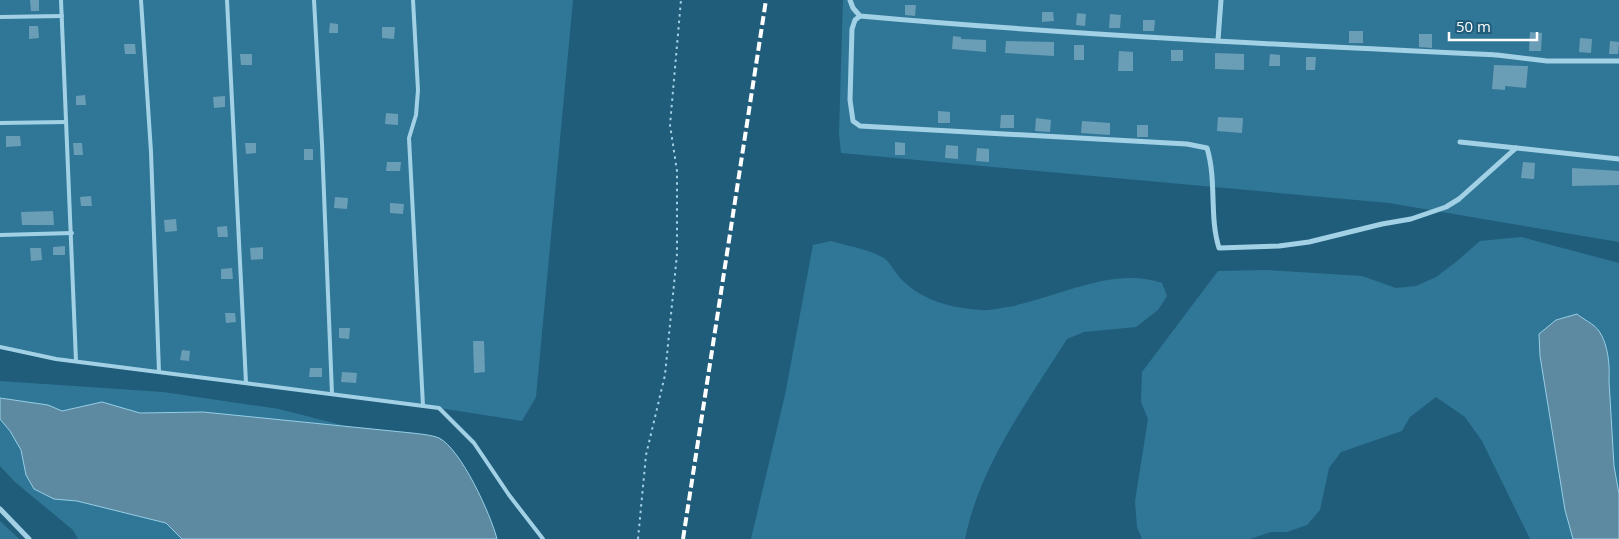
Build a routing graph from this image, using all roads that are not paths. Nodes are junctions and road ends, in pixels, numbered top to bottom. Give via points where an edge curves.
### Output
1 (61, 0) edge
2 (141, 0) edge
3 (227, 0) edge
4 (314, 0) edge
5 (412, 0) edge
6 (850, 0) edge
7 (1221, 0) edge
8 (62, 16) junction
9 (860, 16) junction
10 (0, 17) edge
11 (1218, 40) junction
12 (1619, 61) edge
13 (66, 122) junction
14 (0, 123) edge
15 (1460, 142) dead end
16 (1516, 148) junction
17 (1619, 159) edge
18 (72, 234) junction
19 (0, 235) edge
20 (0, 347) edge
21 (76, 361) junction
22 (159, 372) junction
23 (246, 383) junction
24 (332, 394) junction
25 (423, 406) junction
26 (0, 509) edge
27 (29, 539) edge
28 (543, 539) edge

1 - 8 lane
2 - 22 lane via 151,152
3 - 23 lane
4 - 24 lane
5 - 25 lane via 418,90 416,115 409,138
6 - 9 street
7 - 11 street
8 - 10 lane
8 - 13 lane
9 - 11 street via 1071,34
9 - 16 street via 852,29 850,100 853,121 860,126 1186,144 1207,148 1219,248 1309,242 1418,217 1459,199
11 - 12 street via 1497,55 1547,61
13 - 14 lane
13 - 18 lane
15 - 16 street
16 - 17 street
18 - 19 lane
18 - 21 lane
20 - 21 lane
21 - 22 lane
22 - 23 lane
23 - 24 lane
24 - 25 lane
25 - 28 lane via 439,408 474,443
26 - 27 street

